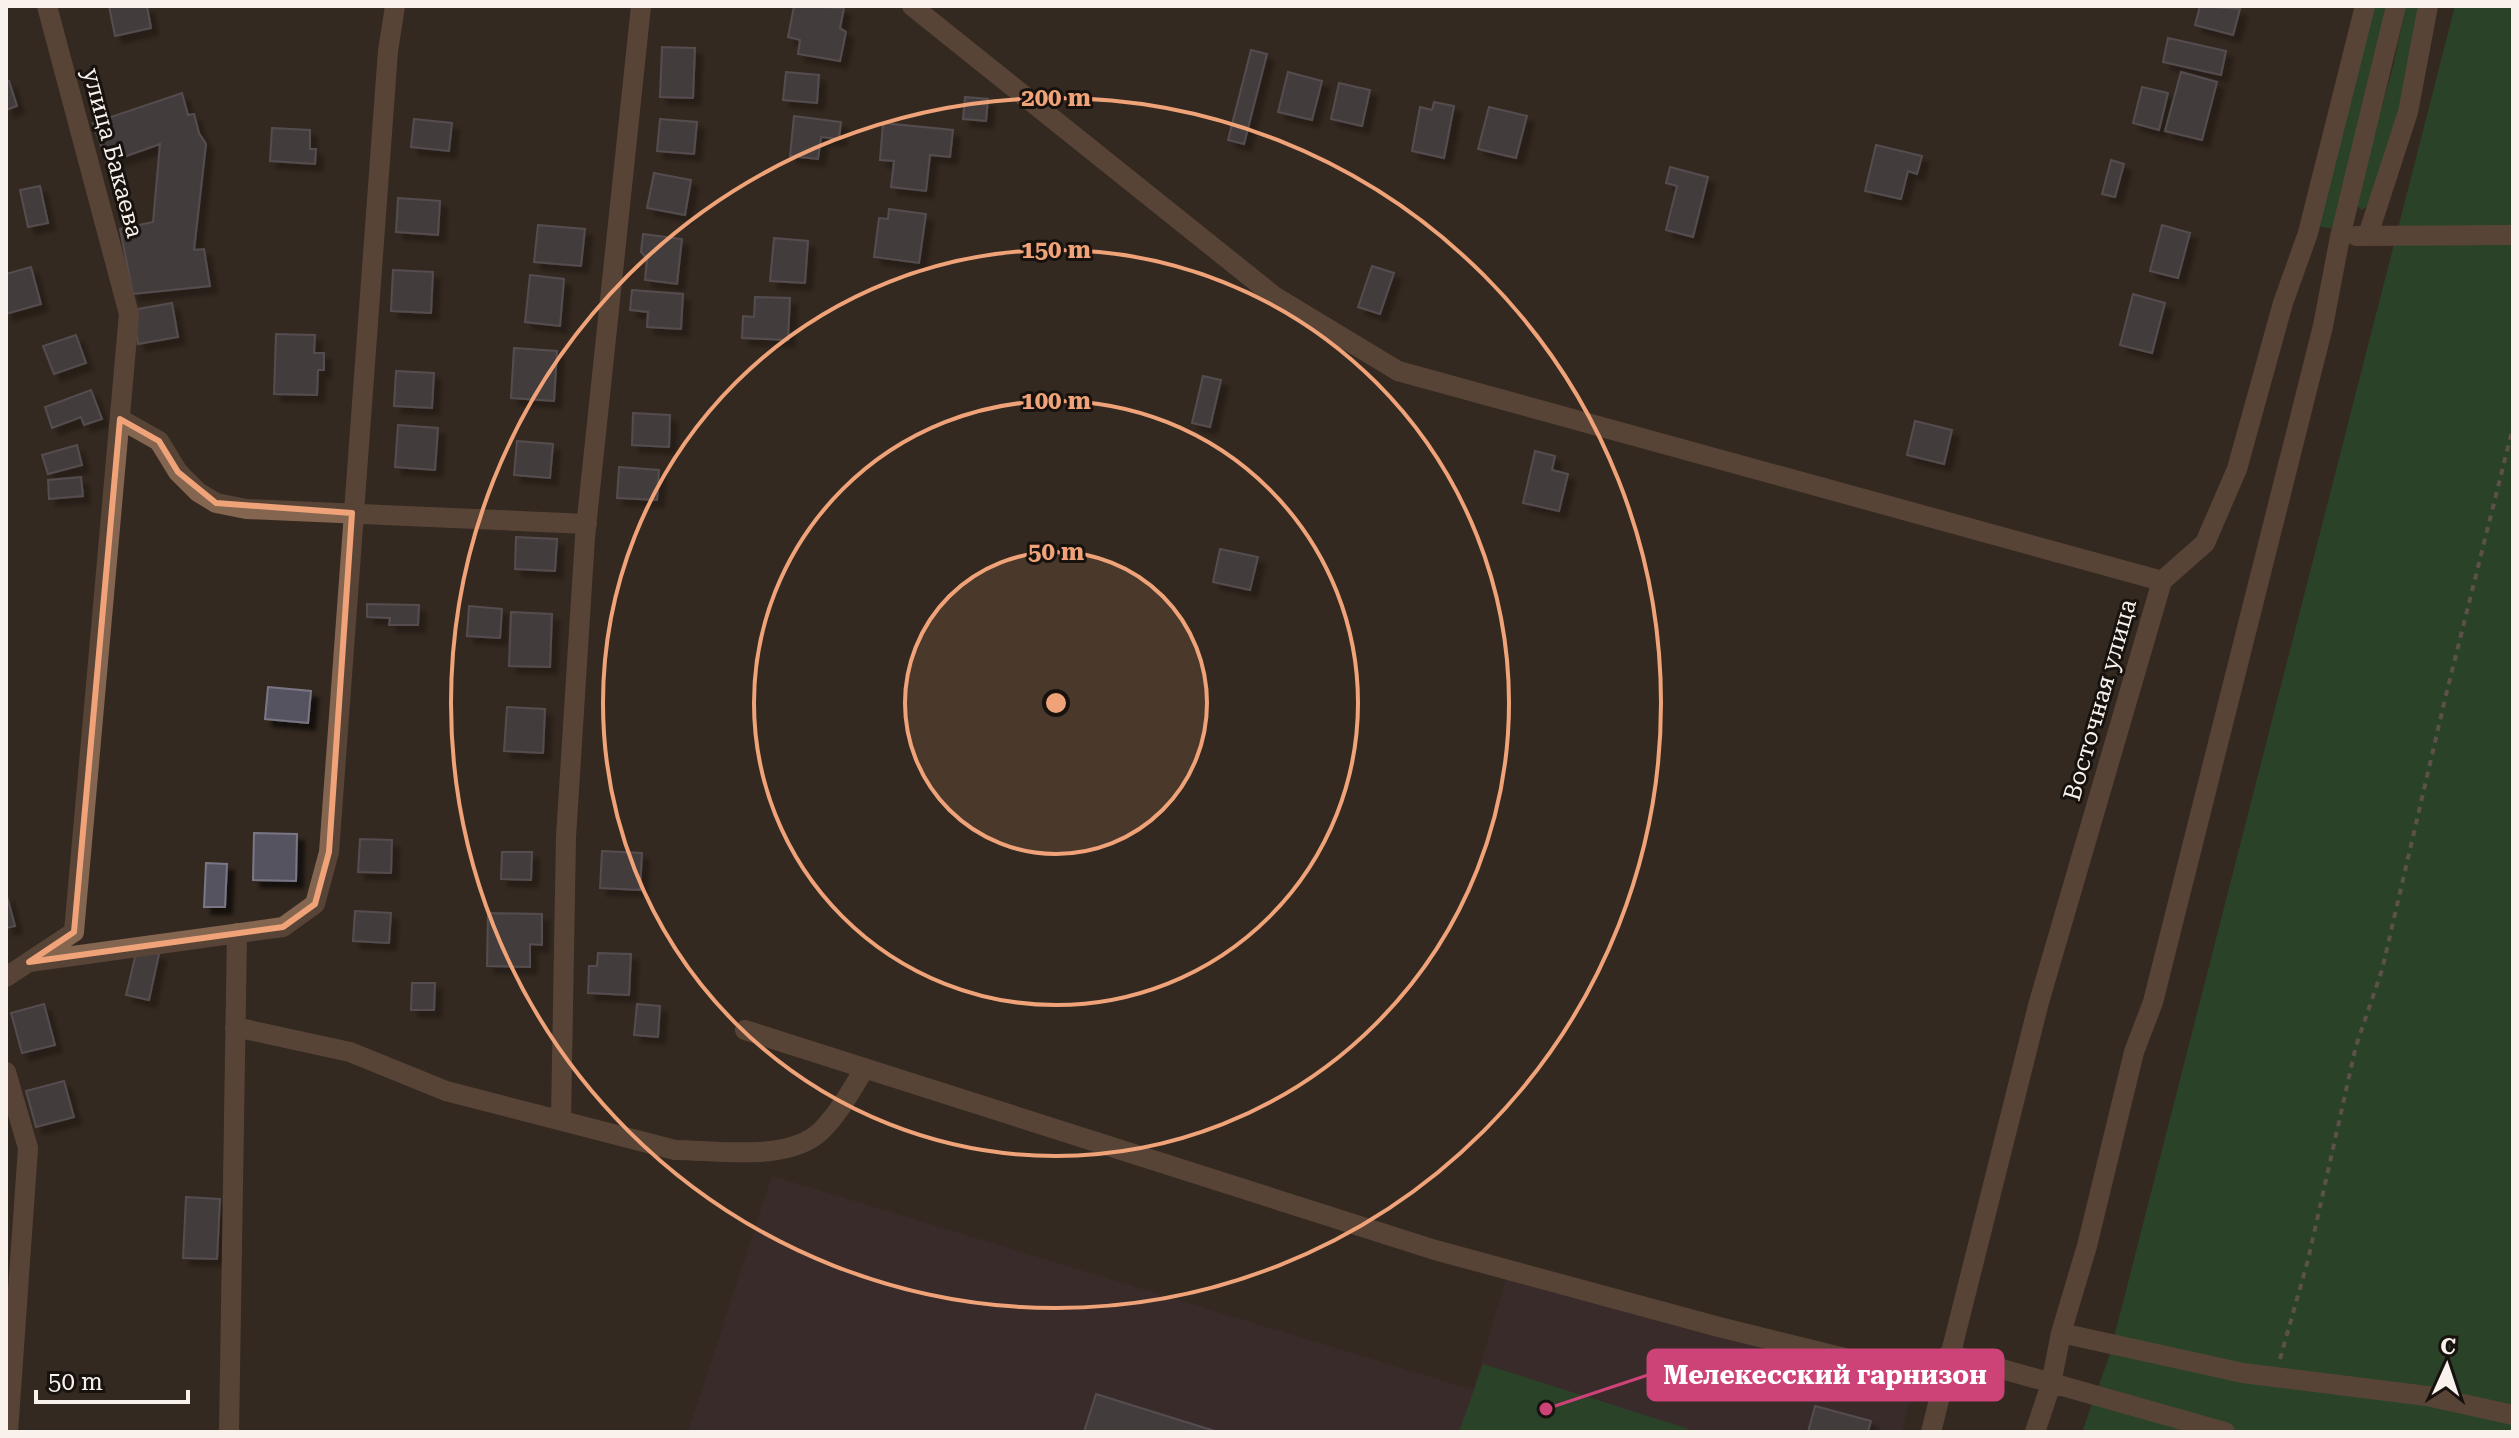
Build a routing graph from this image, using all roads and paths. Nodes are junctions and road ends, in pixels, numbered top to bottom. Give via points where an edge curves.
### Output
1 (47, 6) edge
2 (395, 6) edge
3 (641, 6) edge
4 (912, 6) edge
5 (2365, 6) edge
6 (2396, 6) edge
7 (2428, 6) edge
8 (2368, 235) junction
9 (2513, 235) edge
10 (2340, 237) junction
11 (120, 419) junction
12 (2513, 427) edge
13 (352, 513) junction
14 (587, 524) junction
15 (2162, 581) junction
16 (237, 933) junction
17 (29, 962) junction
18 (6, 977) edge
19 (235, 1027) junction
20 (745, 1030) dead end
21 (865, 1068) junction
22 (6, 1072) edge
23 (561, 1119) junction
24 (2061, 1333) junction
25 (1949, 1354) junction
26 (2275, 1377) junction
27 (2051, 1384) junction
28 (1941, 1391) junction
29 (2513, 1415) edge
30 (8, 1432) edge
31 (229, 1432) edge
32 (1931, 1432) edge
33 (2035, 1432) edge
34 (2225, 1432) edge

1 - 11 street, улица Бакаева via 129,314
2 - 13 street
3 - 14 street
4 - 15 street via 1274,296 1398,371
5 - 15 street, Восточная улица via 2308,233 2237,469 2205,543
6 - 10 street
7 - 8 street via 2408,112
8 - 9 street
8 - 10 street
10 - 24 street via 2323,326 2153,1002 2134,1052
11 - 13 street via 159,441 178,472 216,503
11 - 17 street, улица Бакаева via 74,932
12 - 26 path via 2382,970 2356,1046 2308,1260
13 - 14 street
13 - 16 street via 329,852 315,904 283,927
14 - 23 street via 566,837
15 - 25 street, Восточная улица via 2039,1002
16 - 17 street
16 - 19 street
17 - 18 street
19 - 23 street via 350,1052 446,1091
19 - 31 street
20 - 21 street
21 - 23 street via 819,1133 785,1149 749,1154 675,1150
21 - 28 street via 1435,1250 1869,1364
22 - 30 street via 28,1148
24 - 26 street
24 - 27 street
25 - 27 street
25 - 28 street, Восточная улица
26 - 29 street via 2427,1396
27 - 33 street
27 - 34 street
28 - 32 street, Восточная улица

